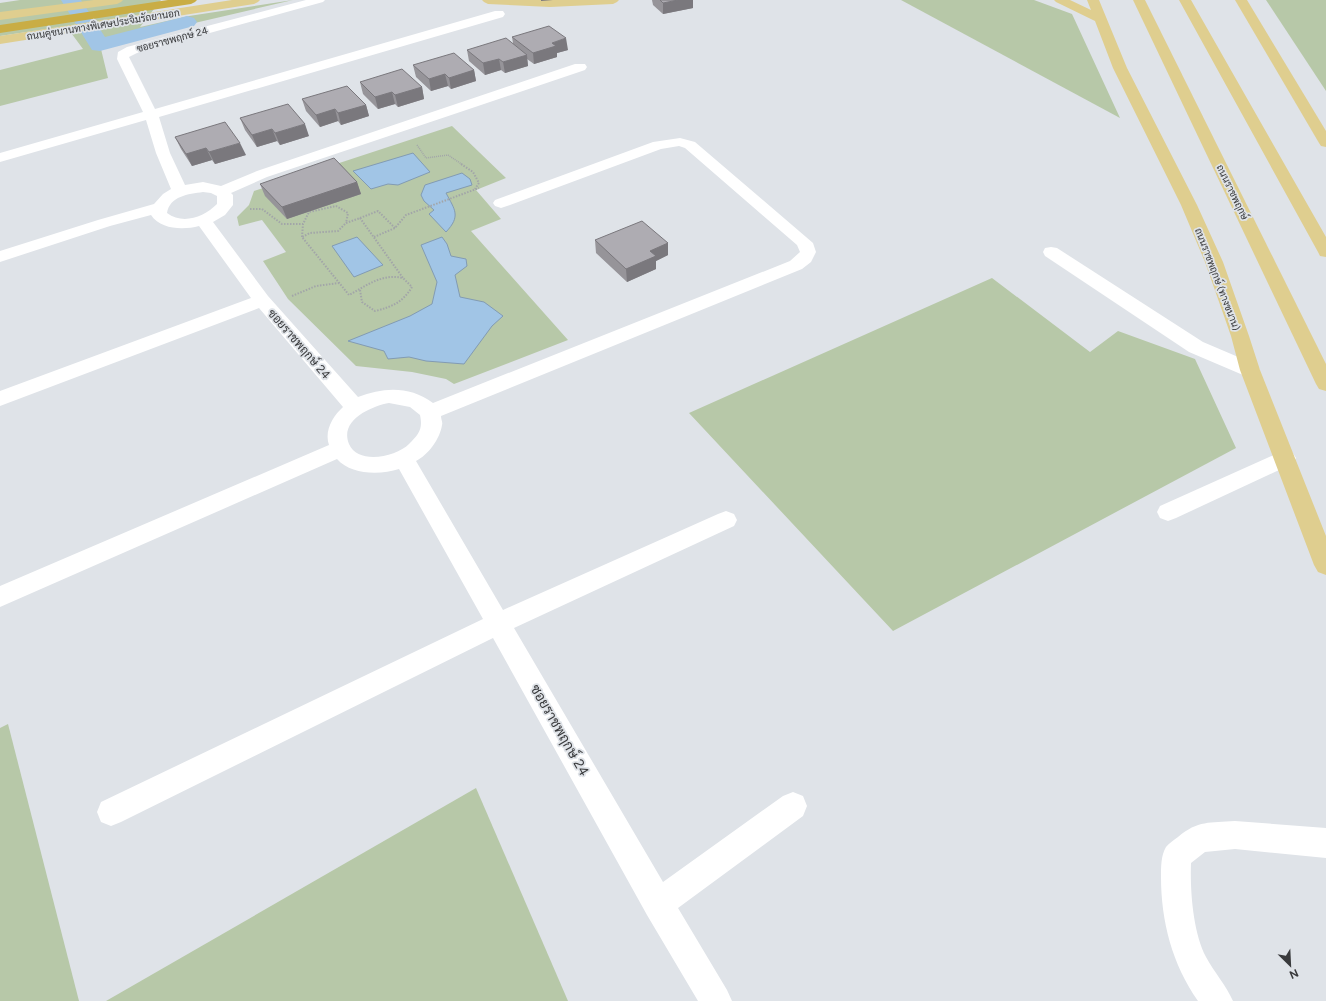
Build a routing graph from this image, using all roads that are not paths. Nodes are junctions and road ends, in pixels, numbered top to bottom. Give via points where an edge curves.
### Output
1 (117, 0) edge
2 (192, 0) edge
3 (254, 0) edge
4 (320, 0) edge
5 (488, 0) edge
6 (613, 0) edge
7 (1060, 0) edge
8 (1093, 0) edge
9 (1140, 0) edge
10 (1185, 0) edge
11 (1241, 0) edge
12 (500, 14) dead end
13 (0, 16) edge
14 (1101, 19) junction
15 (0, 29) edge
16 (0, 40) edge
17 (580, 67) dead end
18 (151, 115) junction
19 (1326, 143) edge
20 (0, 158) edge
21 (180, 191) junction
22 (222, 191) junction
23 (501, 203) dead end
24 (159, 208) junction
25 (203, 220) junction
26 (1326, 251) edge
27 (1051, 252) dead end
28 (0, 257) edge
29 (262, 300) junction
30 (1250, 370) junction
31 (1326, 384) edge
32 (0, 399) edge
33 (356, 408) junction
34 (430, 412) junction
35 (340, 449) junction
36 (1285, 458) junction
37 (404, 459) junction
38 (1168, 512) dead end
39 (726, 520) dead end
40 (1326, 565) edge
41 (0, 597) edge
42 (499, 623) junction
43 (793, 806) dead end
44 (111, 812) dead end
45 (1326, 843) edge
46 (658, 904) junction
47 (716, 1001) edge
48 (1217, 1001) edge

1 - 13 main road
2 - 15 highway
3 - 16 main road, ถนนคู่ขนานทางพิเศษประจิมรัถยานอก
4 - 18 street, ซอยราชพฤกษ์ 24 via 126,52 123,59
5 - 6 main road via 550,4
7 - 14 main road
8 - 14 main road, ถนนราชพฤกษ์ (ทางขนาน)
9 - 31 main road, ถนนราชพฤกษ์
10 - 26 main road
11 - 19 main road
12 - 18 street
14 - 30 main road, ถนนราชพฤกษ์ (ทางขนาน) via 1120,68 1189,205 1214,262
17 - 22 street via 262,174
18 - 20 street
18 - 21 street, ซอยราชพฤกษ์ 24 via 163,153
21 - 22 street via 203,187
21 - 24 street via 163,202
22 - 25 street via 225,195 225,205
23 - 34 street via 658,145 680,142 690,145 782,222 805,242 808,252 805,258 796,264
24 - 25 street via 159,215 165,221 189,223
24 - 28 street
25 - 29 street, ซอยราชพฤกษ์ 24
27 - 30 street via 1196,347
29 - 32 street
29 - 33 street, ซอยราชพฤกษ์ 24
30 - 36 main road, ถนนราชพฤกษ์ (ทางขนาน)
33 - 34 street via 372,400 406,396 420,402
33 - 35 street via 347,415 338,432
34 - 37 street via 433,421 432,432 416,452
35 - 37 street via 347,457 359,463 388,464
35 - 41 street
36 - 38 street
36 - 40 main road, ถนนราชพฤกษ์ (ทางขนาน)
37 - 42 street, ซอยราชพฤกษ์ 24
39 - 42 street
42 - 44 street
42 - 46 street, ซอยราชพฤกษ์ 24
43 - 46 street
45 - 48 street via 1228,836 1199,838 1177,856 1175,880 1180,922 1194,965
46 - 47 street, ซอยราชพฤกษ์ 24

